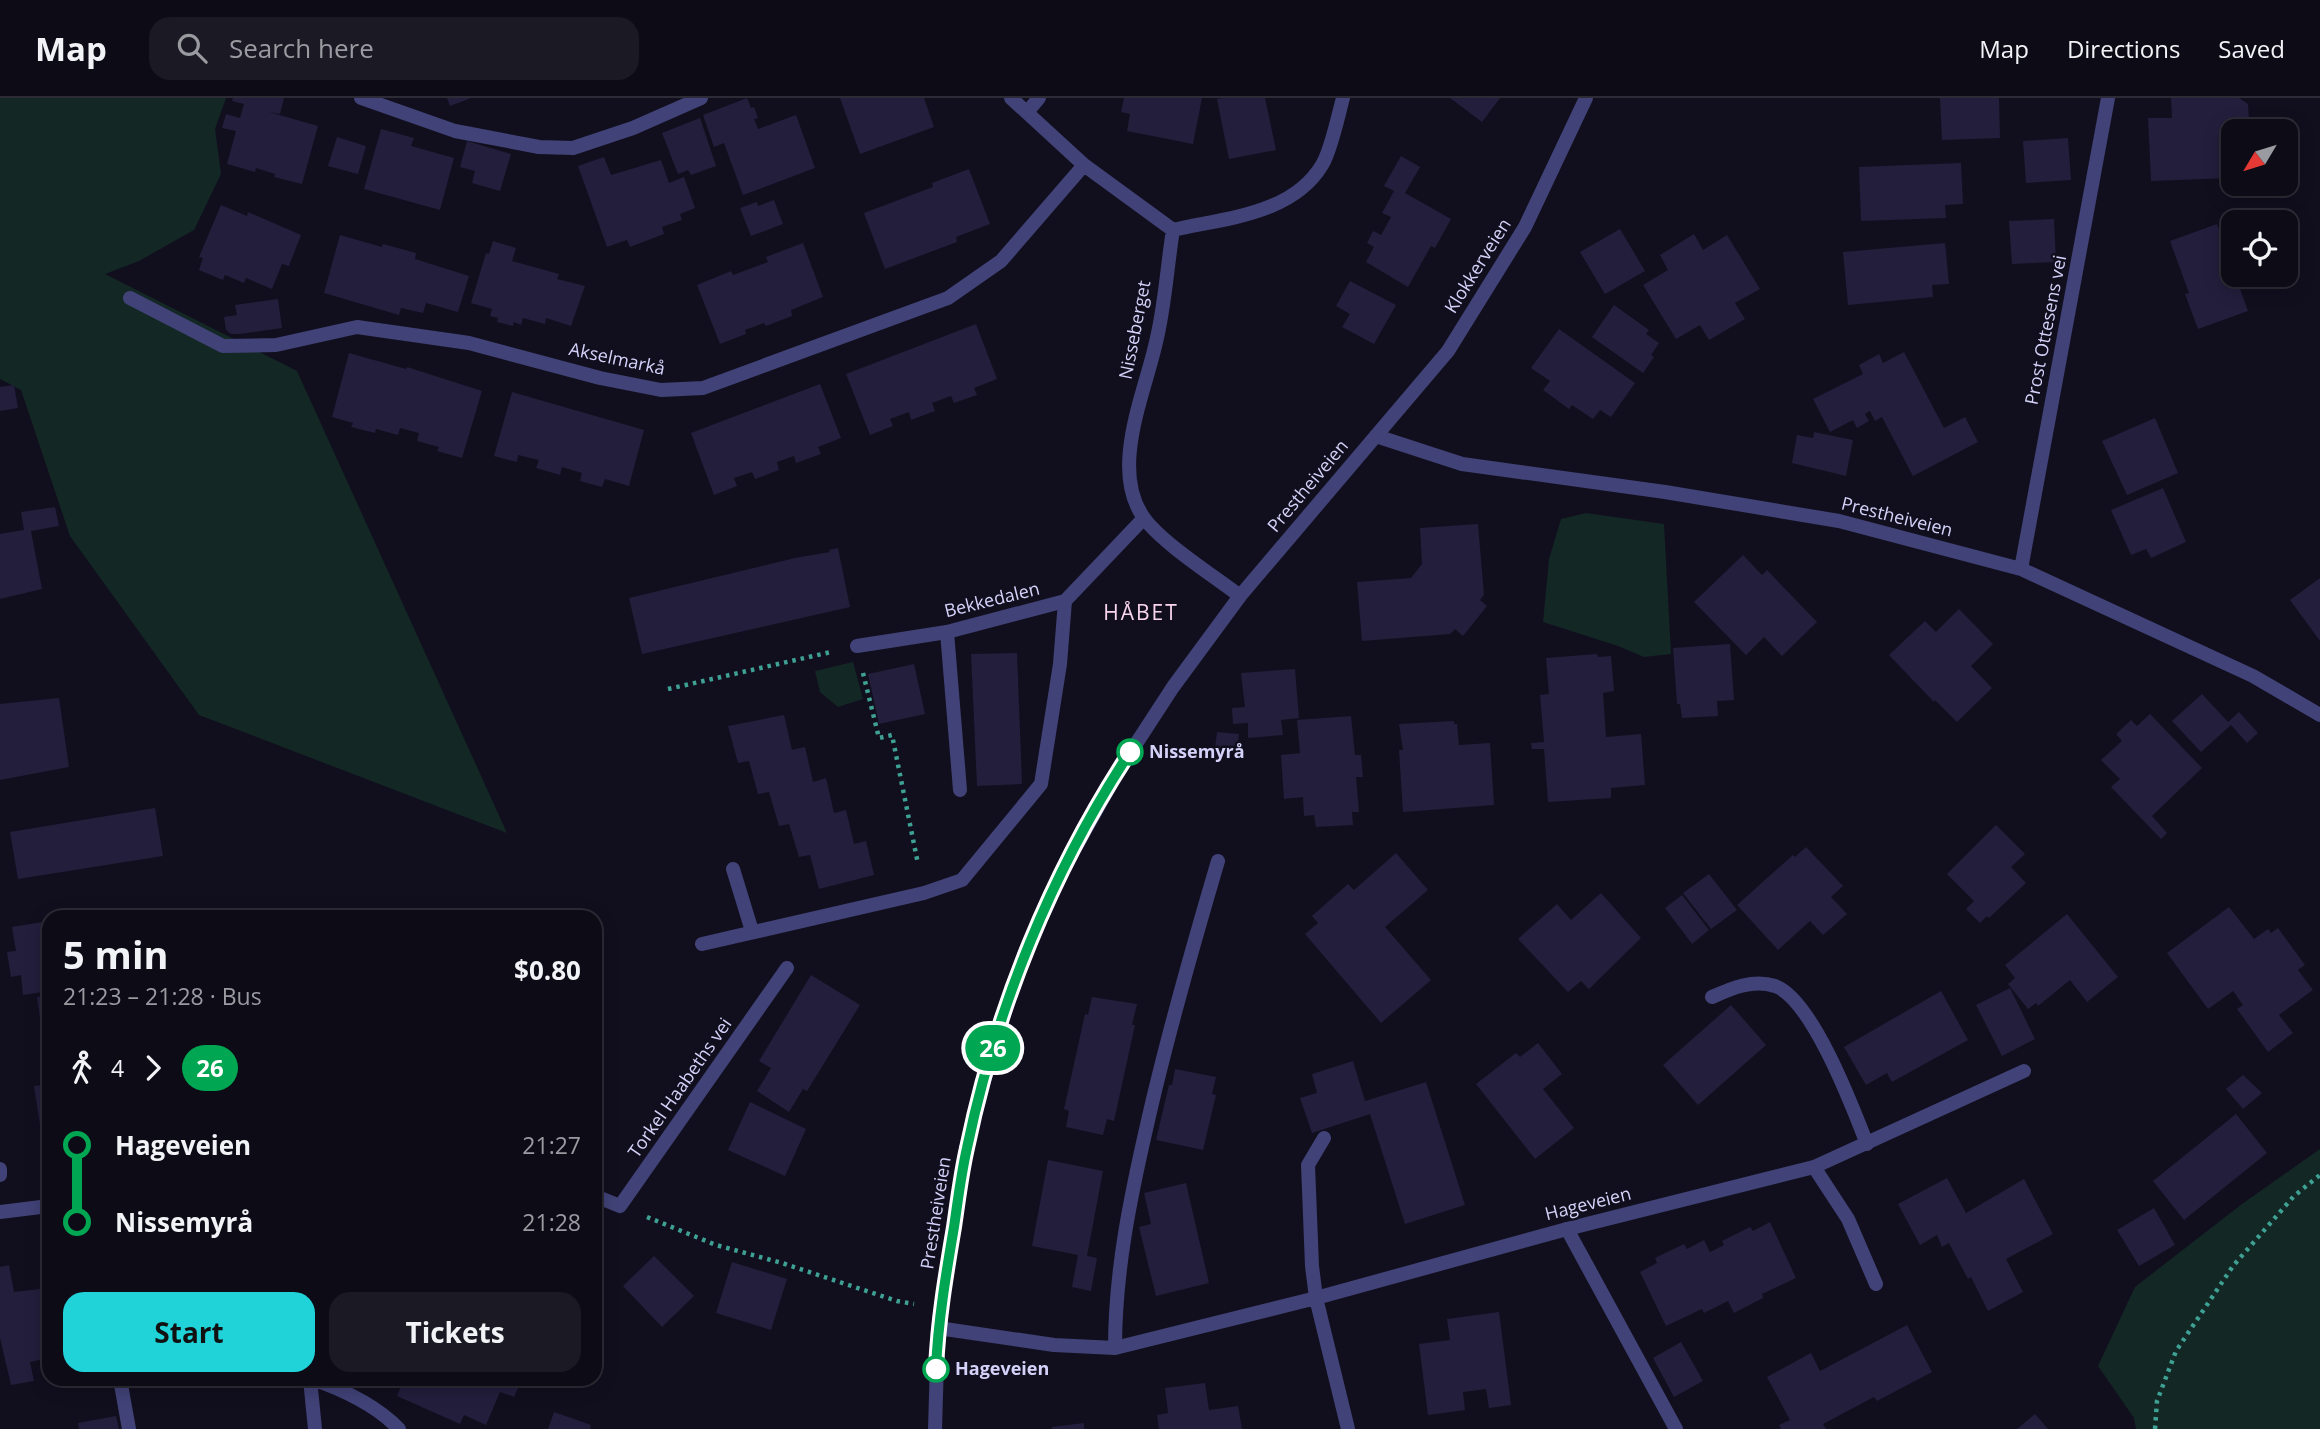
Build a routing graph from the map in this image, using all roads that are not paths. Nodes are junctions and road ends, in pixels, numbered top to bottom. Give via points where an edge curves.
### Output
1 (361, 98) edge
2 (701, 98) edge
3 (1011, 98) edge
4 (1039, 98) edge
5 (1343, 98) edge
6 (1586, 98) edge
7 (2108, 98) edge
8 (1028, 111) junction
9 (1084, 165) junction
10 (1172, 230) junction
11 (130, 298) dead end
12 (1376, 436) junction
13 (1144, 518) junction
14 (2021, 569) junction
15 (1240, 596) junction
16 (1065, 601) junction
17 (947, 632) junction
18 (857, 646) road end
19 (2320, 715) edge
20 (960, 790) dead end
21 (1218, 861) dead end
22 (733, 869) dead end
23 (752, 932) junction
24 (702, 944) dead end
25 (787, 968) dead end
26 (1712, 997) dead end
27 (2024, 1071) dead end
28 (1324, 1138) dead end
29 (1867, 1144) junction
30 (1814, 1167) junction
31 (0, 1169) edge
32 (0, 1175) edge
33 (602, 1199) edge
34 (42, 1207) edge
35 (0, 1212) edge
36 (1567, 1229) junction
37 (1876, 1284) dead end
38 (1316, 1298) junction
39 (938, 1328) junction
40 (1115, 1348) junction
41 (121, 1386) edge
42 (312, 1386) edge
43 (327, 1386) edge
44 (129, 1429) edge
45 (315, 1429) edge
46 (399, 1429) edge
47 (935, 1429) edge
48 (1348, 1429) edge
49 (1676, 1429) edge

1 - 2 street via 455,131 539,148 573,148
3 - 8 street
4 - 8 street
5 - 10 street via 1323,164 1303,189 1263,209
6 - 12 street, Klokkerveien via 1525,227 1455,340
7 - 14 street, Prost Ottesens vei
8 - 9 street
9 - 10 street
9 - 11 street, Akselmarkå via 1001,261 948,298 703,388 661,390 600,379 469,343 357,327 276,345 223,346
10 - 13 street, Nisseberget via 1157,340 1131,435 1130,485
12 - 14 street, Prestheiveien via 1462,464 1839,521
12 - 15 street, Prestheiveien
13 - 15 street, Nisseberget
13 - 16 street, Bekkedalen
14 - 19 street, Prestheiveien via 2253,676
15 - 39 street, Prestheiveien via 1172,687 1117,773 1065,866 1022,960 967,1148
16 - 17 street, Bekkedalen
16 - 23 street via 1041,784 962,880
17 - 18 street, Bekkedalen
17 - 20 street
21 - 40 street via 1166,1039 1136,1170 1119,1261
22 - 23 street
23 - 24 street
25 - 33 street, Torkel Haabeths vei via 620,1206
26 - 29 street via 1753,983 1784,991 1813,1026 1843,1081
27 - 29 street, Hageveien
28 - 38 street via 1308,1165
29 - 30 street, Hageveien
30 - 36 street, Hageveien
30 - 37 street via 1848,1219
31 - 32 street
34 - 35 street
36 - 38 street, Hageveien
36 - 49 street
38 - 40 street, Hageveien
38 - 48 street
39 - 40 street, Hageveien via 1054,1345
39 - 47 street, Prestheiveien
41 - 44 street
42 - 45 street
43 - 46 street via 387,1416

